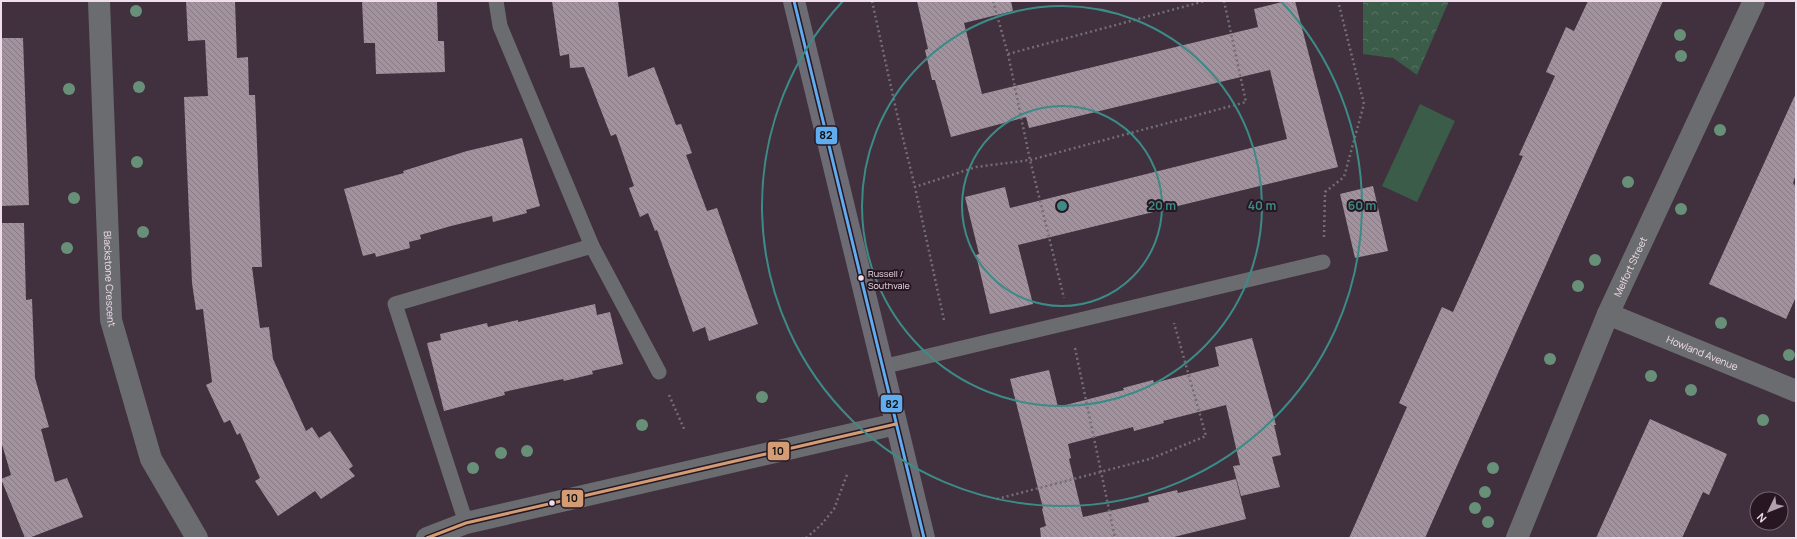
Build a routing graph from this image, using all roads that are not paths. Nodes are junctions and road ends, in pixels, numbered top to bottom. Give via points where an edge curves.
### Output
1 (99, 1) edge
2 (496, 1) edge
3 (794, 1) edge
4 (1754, 1) edge
5 (592, 246) junction
6 (1323, 262) road end
7 (1608, 314) junction
8 (882, 367) junction
9 (659, 372) road end
10 (1796, 391) edge
11 (896, 424) junction
12 (466, 523) junction
13 (198, 538) edge
14 (428, 538) edge
15 (924, 538) edge
16 (1517, 538) edge

1 - 13 street, Blackstone Crescent via 111,320 151,459
2 - 5 lane via 500,26
3 - 8 main road
4 - 7 street, Melfort Street
5 - 9 lane
5 - 12 lane via 395,304
6 - 8 lane
7 - 10 street, Howland Avenue
7 - 16 street, Melfort Street
8 - 11 main road
11 - 12 street
11 - 15 main road
12 - 14 street

